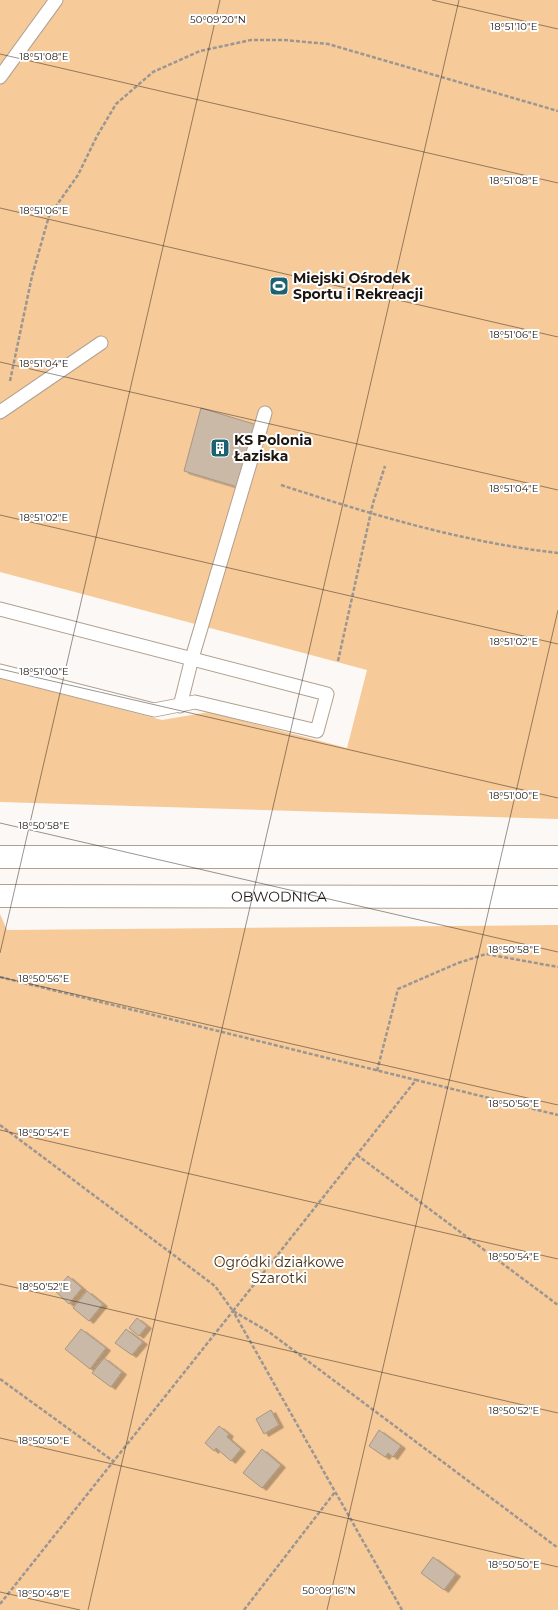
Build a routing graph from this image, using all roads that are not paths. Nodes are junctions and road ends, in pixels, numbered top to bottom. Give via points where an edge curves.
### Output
1 (56, 0) edge
2 (0, 78) edge
3 (101, 343) dead end
4 (2, 411) edge
5 (265, 413) dead end
6 (0, 609) edge
7 (192, 658) junction
8 (0, 671) edge
9 (180, 706) junction
10 (0, 857) edge
11 (558, 857) edge
12 (0, 896) edge
13 (558, 897) edge

1 - 2 lane
3 - 4 lane
5 - 7 lane
6 - 7 lane
7 - 9 lane
7 - 9 lane via 327,694 317,731 195,702
8 - 9 lane via 154,710
10 - 11 main road
12 - 13 main road, OBWODNICA

